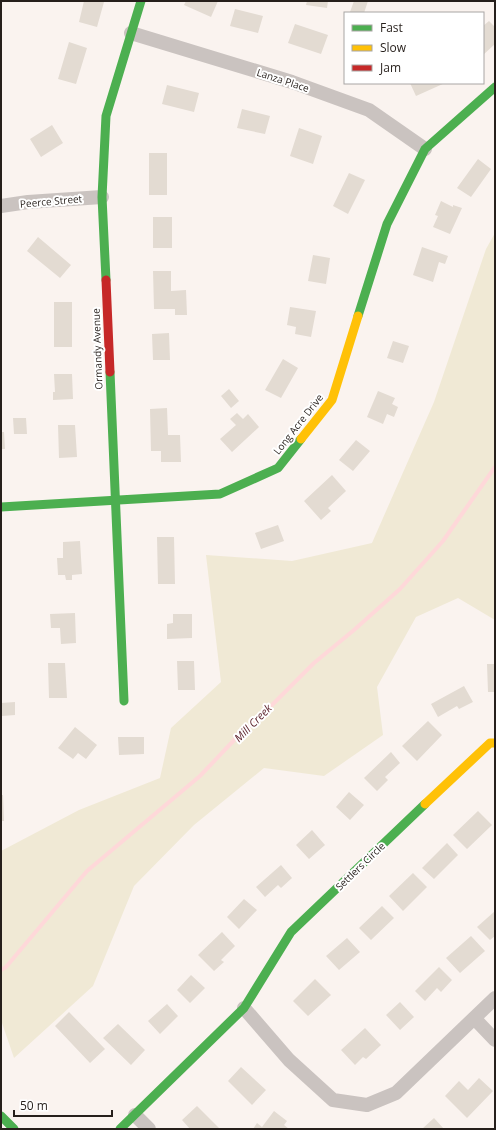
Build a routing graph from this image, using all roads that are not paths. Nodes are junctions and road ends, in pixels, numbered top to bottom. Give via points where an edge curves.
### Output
1 (141, 1) edge
2 (131, 33) junction
3 (495, 87) edge
4 (425, 149) junction
5 (102, 197) junction
6 (1, 206) edge
7 (114, 500) junction
8 (1, 506) edge
9 (124, 701) dead end
10 (495, 743) edge
11 (495, 998) edge
12 (244, 1008) junction
13 (474, 1018) junction
14 (495, 1040) edge
15 (135, 1115) junction
16 (1, 1116) edge
17 (14, 1129) edge
18 (120, 1129) edge
19 (149, 1129) edge

1 - 2 street, Ormandy Avenue
2 - 4 street, Lanza Place via 292,82 369,110
2 - 5 street, Ormandy Avenue via 106,116
3 - 4 street, Long Acre Drive
4 - 7 street, Long Acre Drive via 388,224 332,400 278,468 220,494
5 - 6 street, Peerce Street
5 - 7 street, Ormandy Avenue
7 - 8 street, Long Acre Drive
7 - 9 street, Ormandy Avenue
10 - 12 street, Settlers Circle via 490,743 291,932
11 - 13 street
12 - 13 street via 289,1060 333,1100 367,1105 396,1092
12 - 15 street, Settlers Circle
13 - 14 street
15 - 18 street, Settlers Circle
15 - 19 street
16 - 17 street

